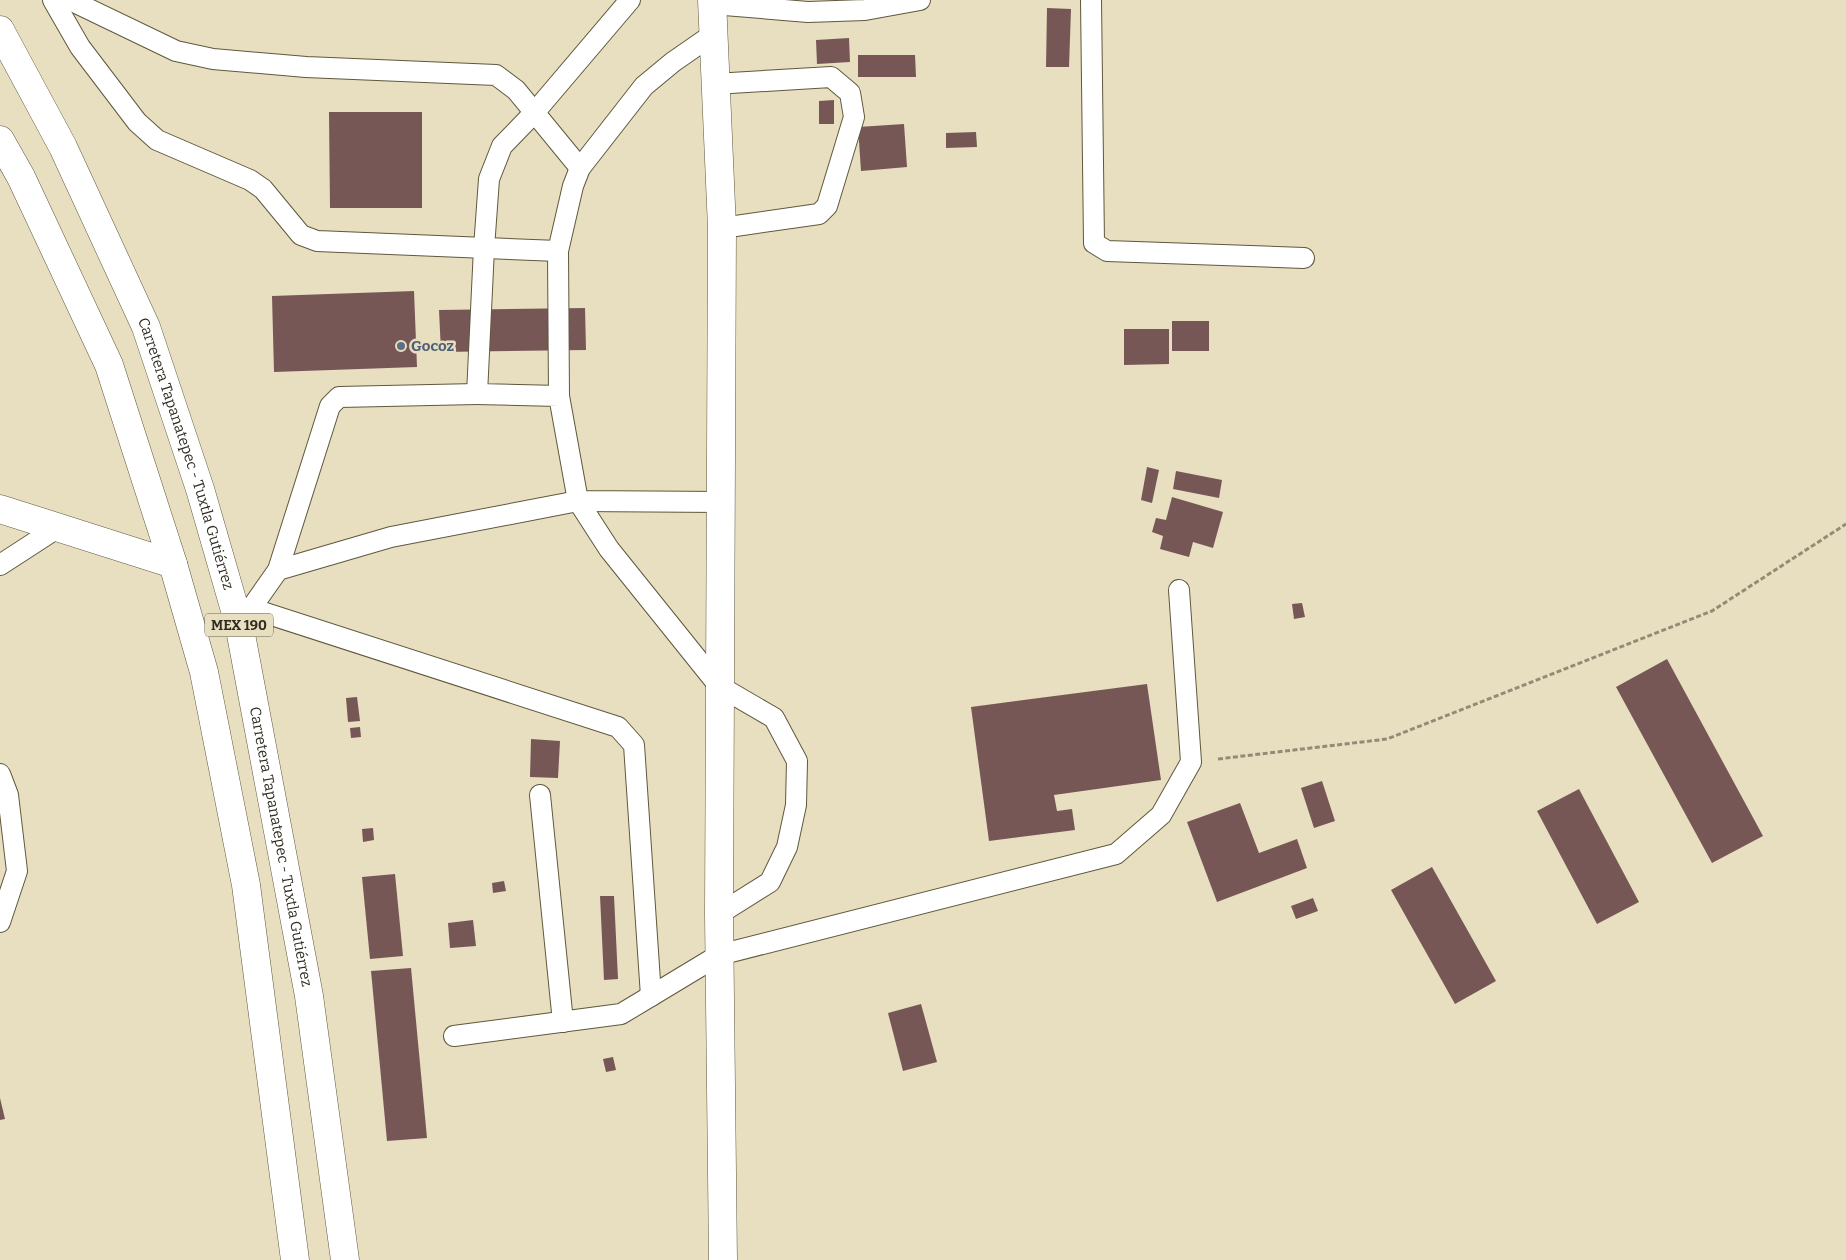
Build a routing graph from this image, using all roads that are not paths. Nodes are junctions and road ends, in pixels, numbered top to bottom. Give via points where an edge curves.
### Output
1 (53, 0) edge
2 (70, 0) edge
3 (630, 0) edge
4 (920, 0) edge
5 (1091, 0) edge
6 (712, 2) edge
7 (0, 30) edge
8 (712, 35) junction
9 (714, 84) junction
10 (534, 113) junction
11 (0, 140) edge
12 (580, 168) junction
13 (722, 228) junction
14 (484, 248) junction
15 (558, 251) junction
16 (1304, 258) dead end
17 (477, 394) junction
18 (560, 396) junction
19 (578, 501) junction
20 (722, 502) junction
21 (0, 509) edge
22 (57, 528) junction
23 (173, 564) junction
24 (0, 565) edge
25 (278, 570) junction
26 (1179, 590) dead end
27 (246, 616) junction
28 (719, 686) junction
29 (0, 774) edge
30 (540, 795) dead end
31 (719, 914) junction
32 (0, 922) edge
33 (720, 955) junction
34 (651, 996) junction
35 (563, 1022) junction
36 (454, 1036) dead end
37 (295, 1260) edge
38 (345, 1260) edge
39 (723, 1260) edge

1 - 14 lane via 80,47 137,122 157,140 250,180 263,189 301,235 317,241
2 - 10 lane via 176,51 213,59 306,67 496,75 516,90
3 - 10 lane
4 - 6 lane via 865,10 808,12
5 - 16 lane via 1094,243 1107,251
6 - 8 main road
7 - 27 main road, Carretera Tapanatepec - Tuxtla Gutiérrez / MEX 190 via 63,147 146,327
8 - 9 main road
8 - 12 lane via 644,86
9 - 13 main road
9 - 13 lane via 831,77 850,93 854,117 827,206 819,214
10 - 12 lane
10 - 14 lane via 502,146 489,180
11 - 23 main road, MEX 190 via 22,177 110,365
12 - 15 lane
13 - 20 main road
14 - 15 lane
14 - 17 lane
15 - 18 lane
17 - 18 lane
17 - 25 lane via 339,396 330,406
18 - 19 lane
19 - 20 lane
19 - 25 lane via 391,537
19 - 28 lane via 609,549
20 - 28 main road
21 - 22 main road
22 - 23 main road
22 - 24 lane
23 - 37 main road, MEX 190 via 204,672 246,885
25 - 27 lane
26 - 33 lane via 1191,762 1161,815 1116,854
27 - 34 lane via 618,727 634,745
27 - 38 main road, Carretera Tapanatepec - Tuxtla Gutiérrez / MEX 190 via 309,996
28 - 31 main road
28 - 31 lane via 774,718 797,761 796,805 787,847 770,882
29 - 32 lane via 8,795 17,871
30 - 35 lane
31 - 33 main road
33 - 34 lane
33 - 39 main road
34 - 35 lane via 621,1014
35 - 36 lane

